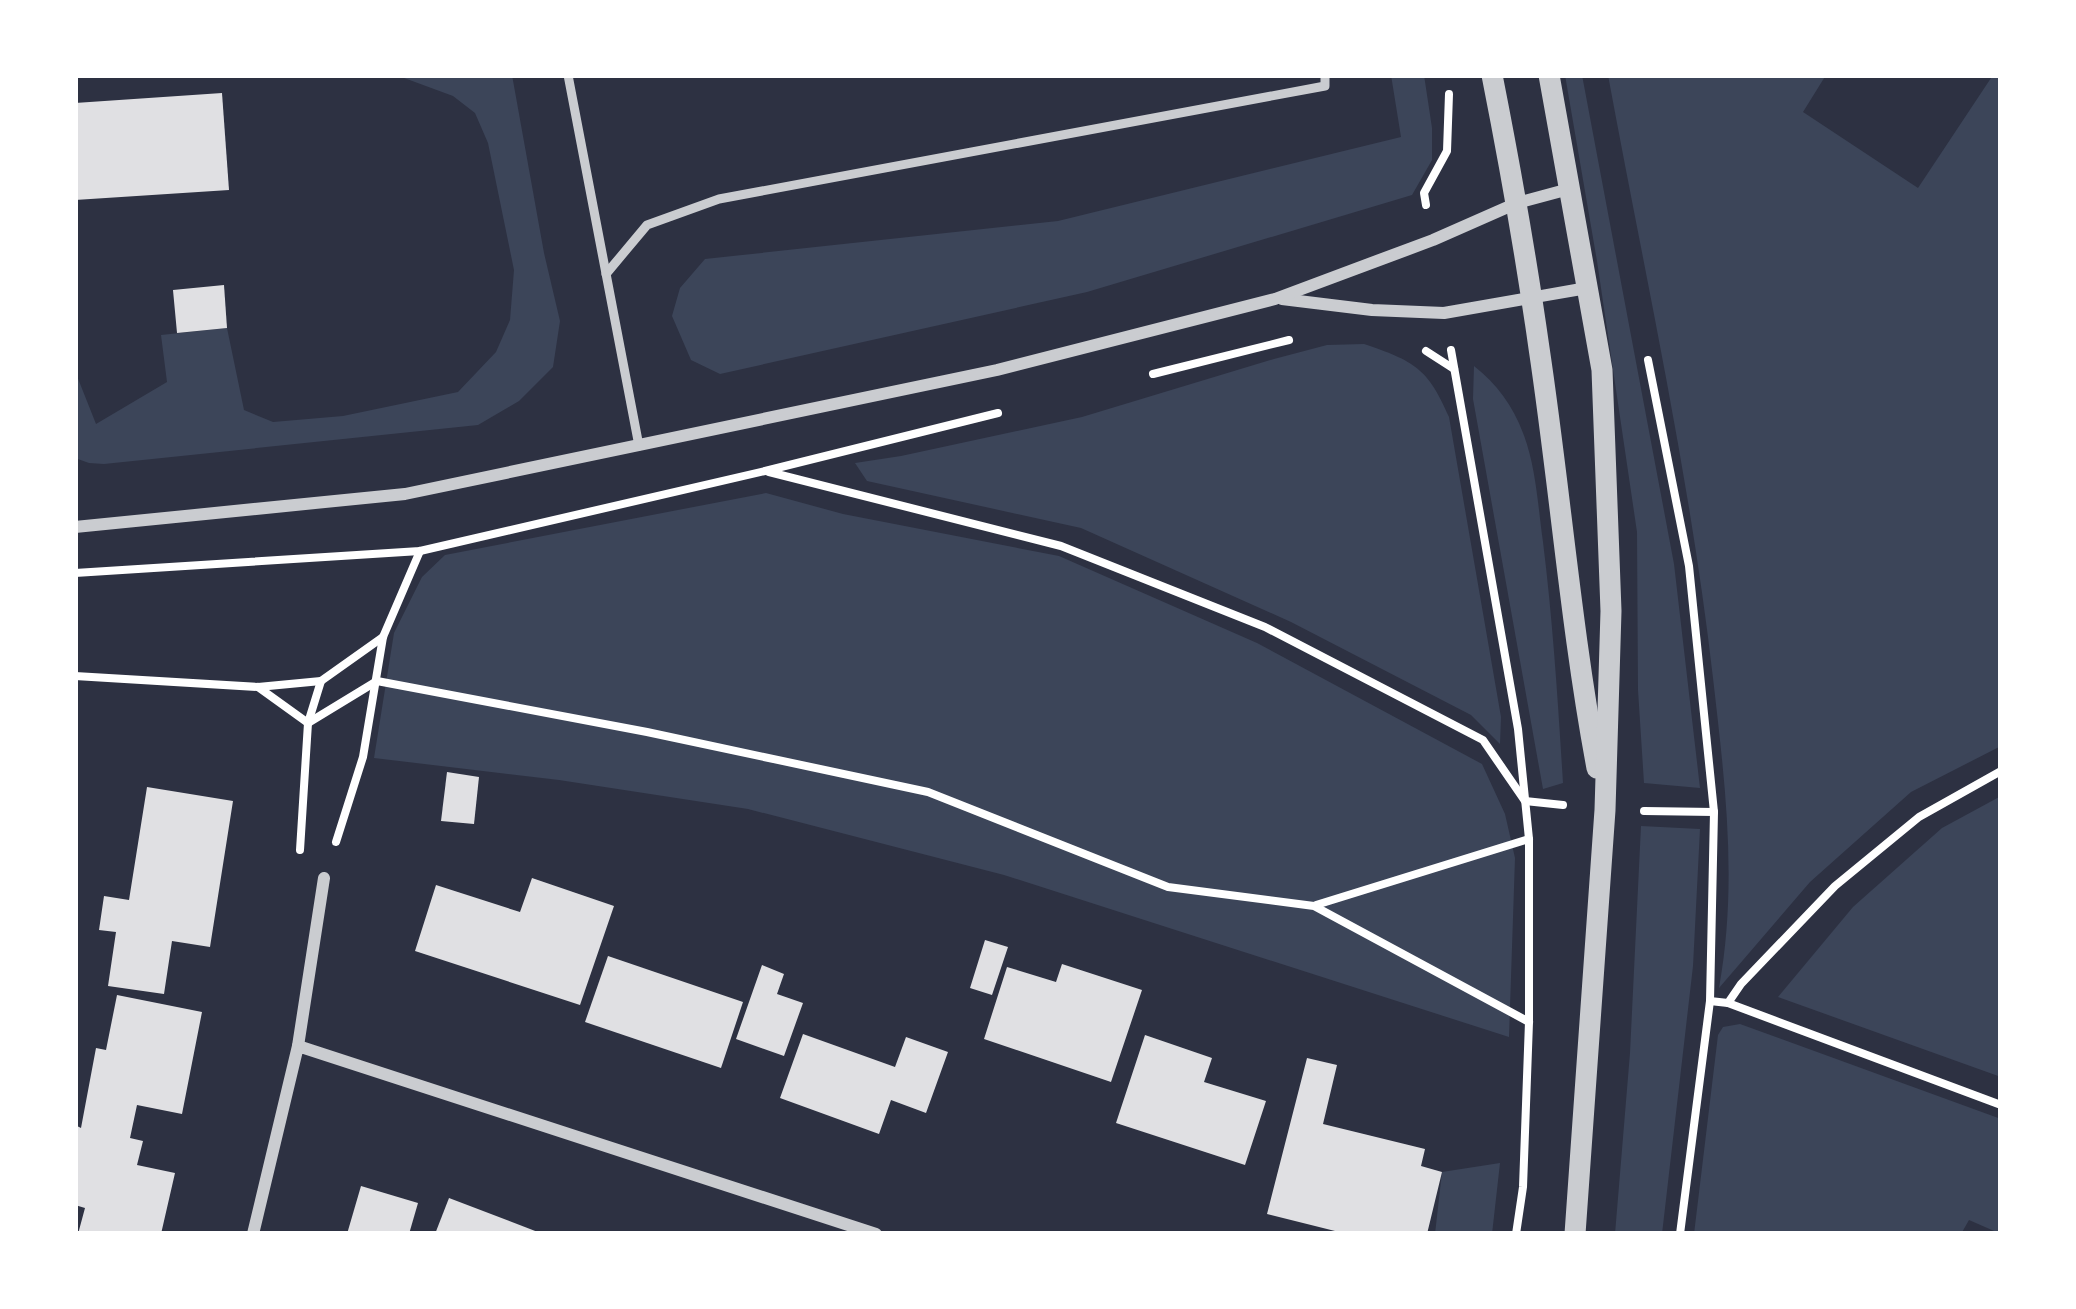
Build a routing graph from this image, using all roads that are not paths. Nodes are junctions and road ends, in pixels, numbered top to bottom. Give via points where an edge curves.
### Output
1 (570, 75) edge
2 (1325, 75) edge
3 (1492, 75) edge
4 (1549, 75) edge
5 (1569, 189) junction
6 (1517, 203) junction
7 (606, 274) junction
8 (1587, 287) junction
9 (1275, 298) junction
10 (1531, 299) junction
11 (639, 446) junction
12 (75, 527) edge
13 (1605, 810) junction
14 (324, 878) road end
15 (298, 1046) junction
16 (253, 1234) edge
17 (876, 1234) edge
18 (1574, 1234) edge

1 - 7 lane
2 - 7 lane via 1325,86 719,199 647,225
3 - 6 street
4 - 5 street
5 - 6 street
5 - 8 street
6 - 9 street
6 - 10 street
7 - 11 lane
8 - 10 street
8 - 13 street via 1602,370 1610,589
9 - 10 street via 1444,313
9 - 11 street via 997,370
10 - 13 street
11 - 12 street via 405,494
13 - 18 street
14 - 15 street
15 - 16 street
15 - 17 street

